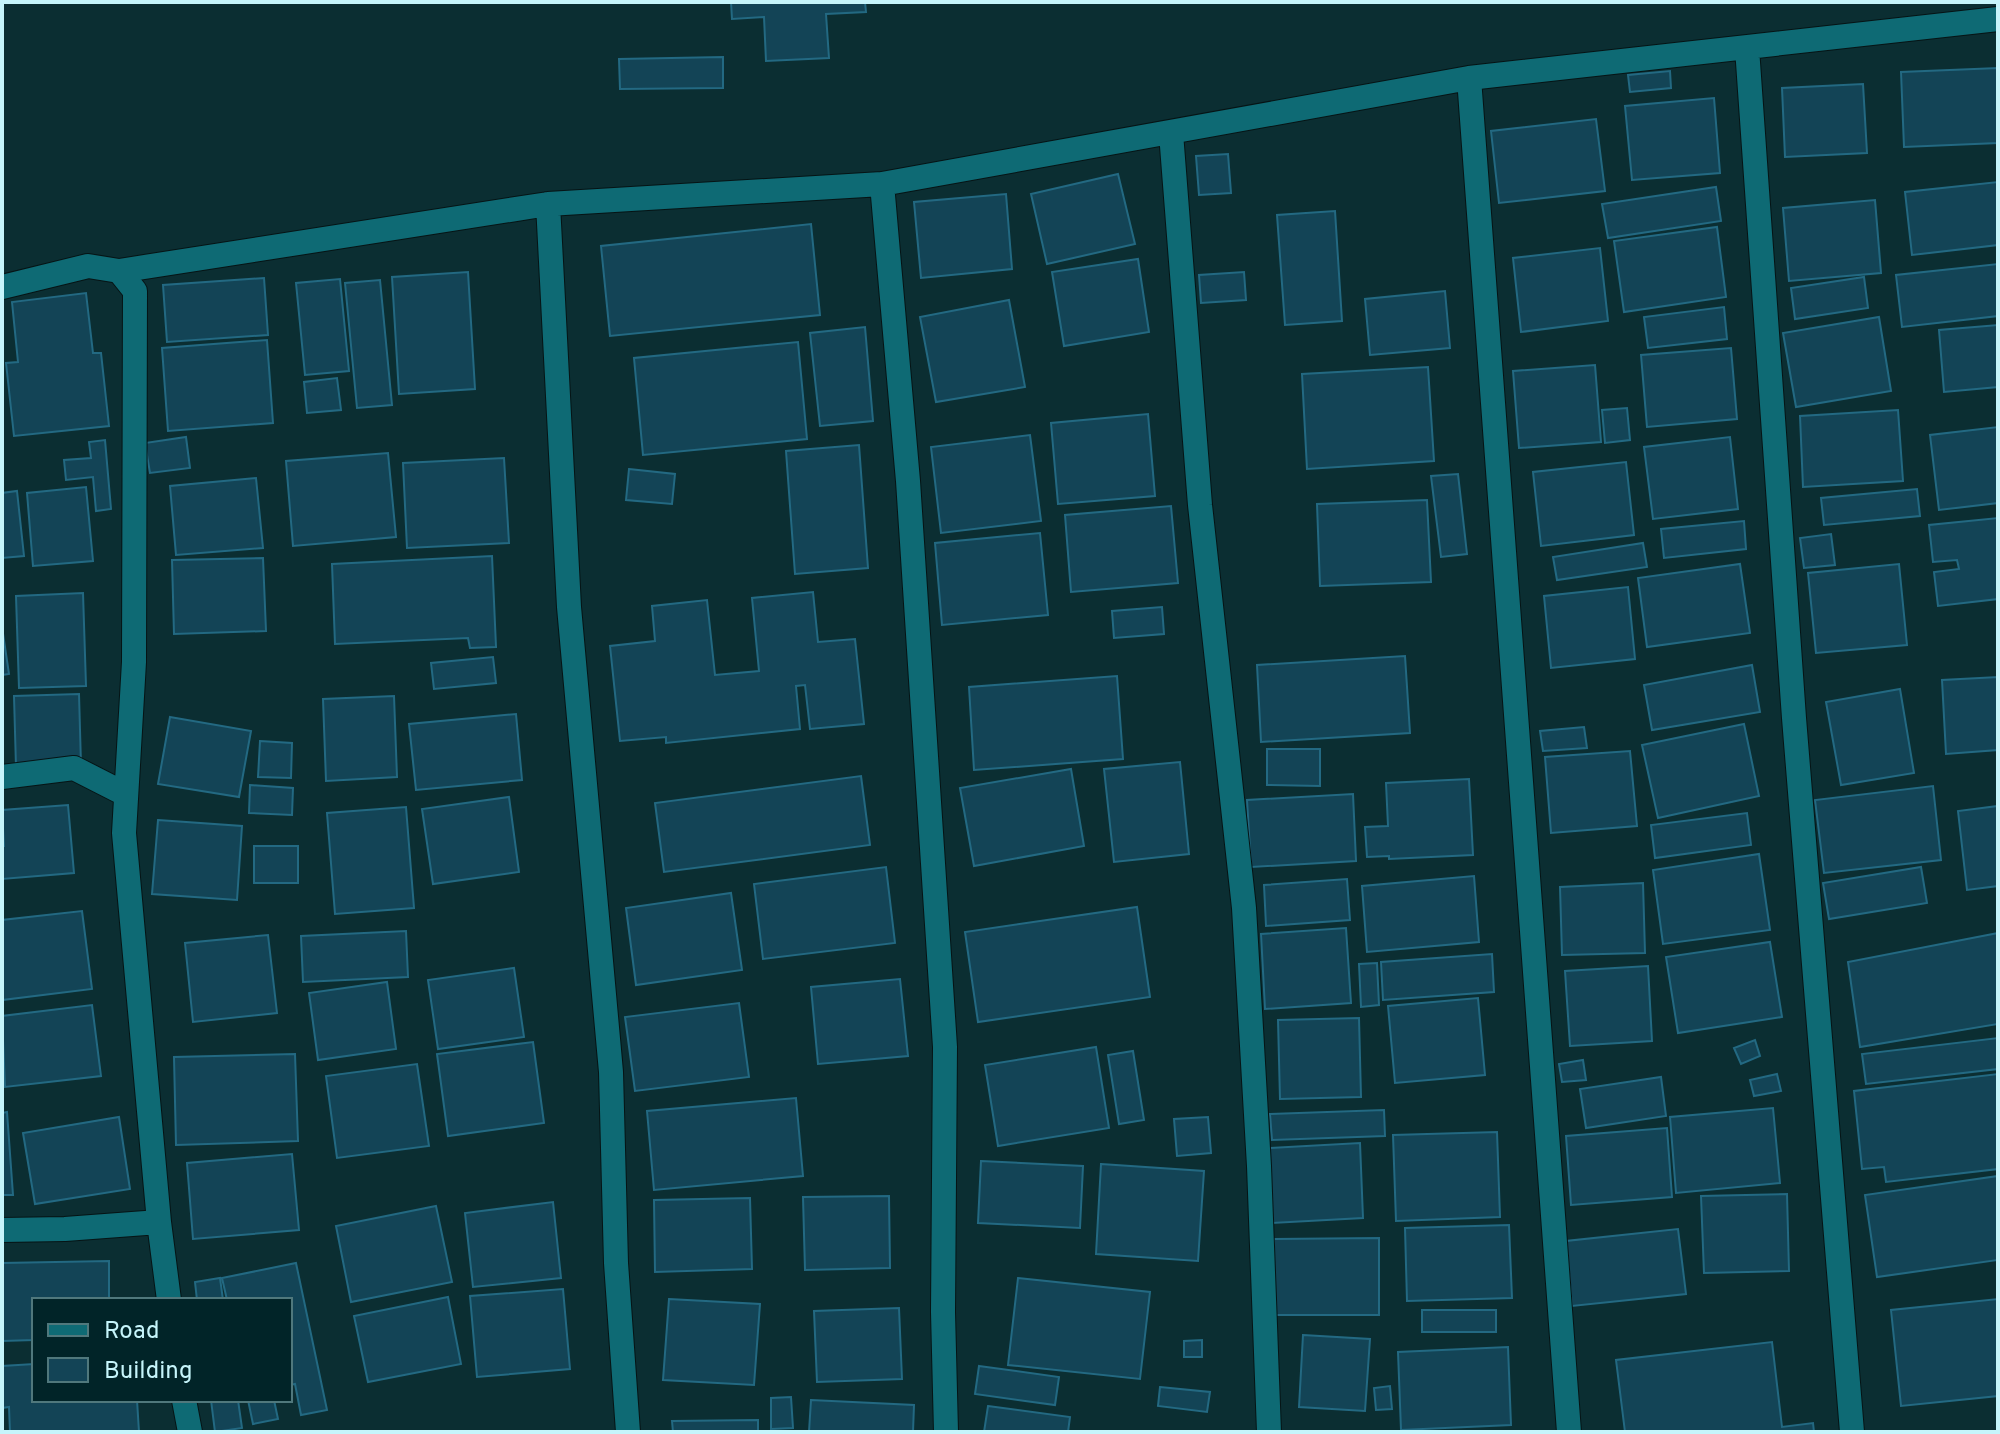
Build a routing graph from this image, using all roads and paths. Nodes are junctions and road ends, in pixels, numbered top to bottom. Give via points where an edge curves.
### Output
1 (1998, 19) edge
2 (1747, 48) junction
3 (1469, 78) junction
4 (1171, 133) junction
5 (882, 184) junction
6 (548, 204) junction
7 (119, 271) junction
8 (2, 287) edge
9 (2, 777) edge
10 (125, 794) junction
11 (159, 1222) junction
12 (2, 1230) edge
13 (169, 1298) edge
14 (184, 1402) edge
15 (190, 1432) edge
16 (628, 1432) edge
17 (946, 1432) edge
18 (1269, 1432) edge
19 (1569, 1432) edge
20 (1852, 1432) edge

1 - 2 street
2 - 3 street
2 - 20 street
3 - 4 street
3 - 19 street
4 - 5 street
4 - 18 street via 1200,505 1244,908
5 - 6 street
5 - 17 street via 945,1047
6 - 7 street
6 - 16 street via 569,607 611,1072 616,1263
7 - 8 street via 88,266
7 - 10 street via 135,291 134,662
9 - 10 street via 74,768
10 - 11 street via 124,833
11 - 12 street
11 - 13 street
14 - 15 street

